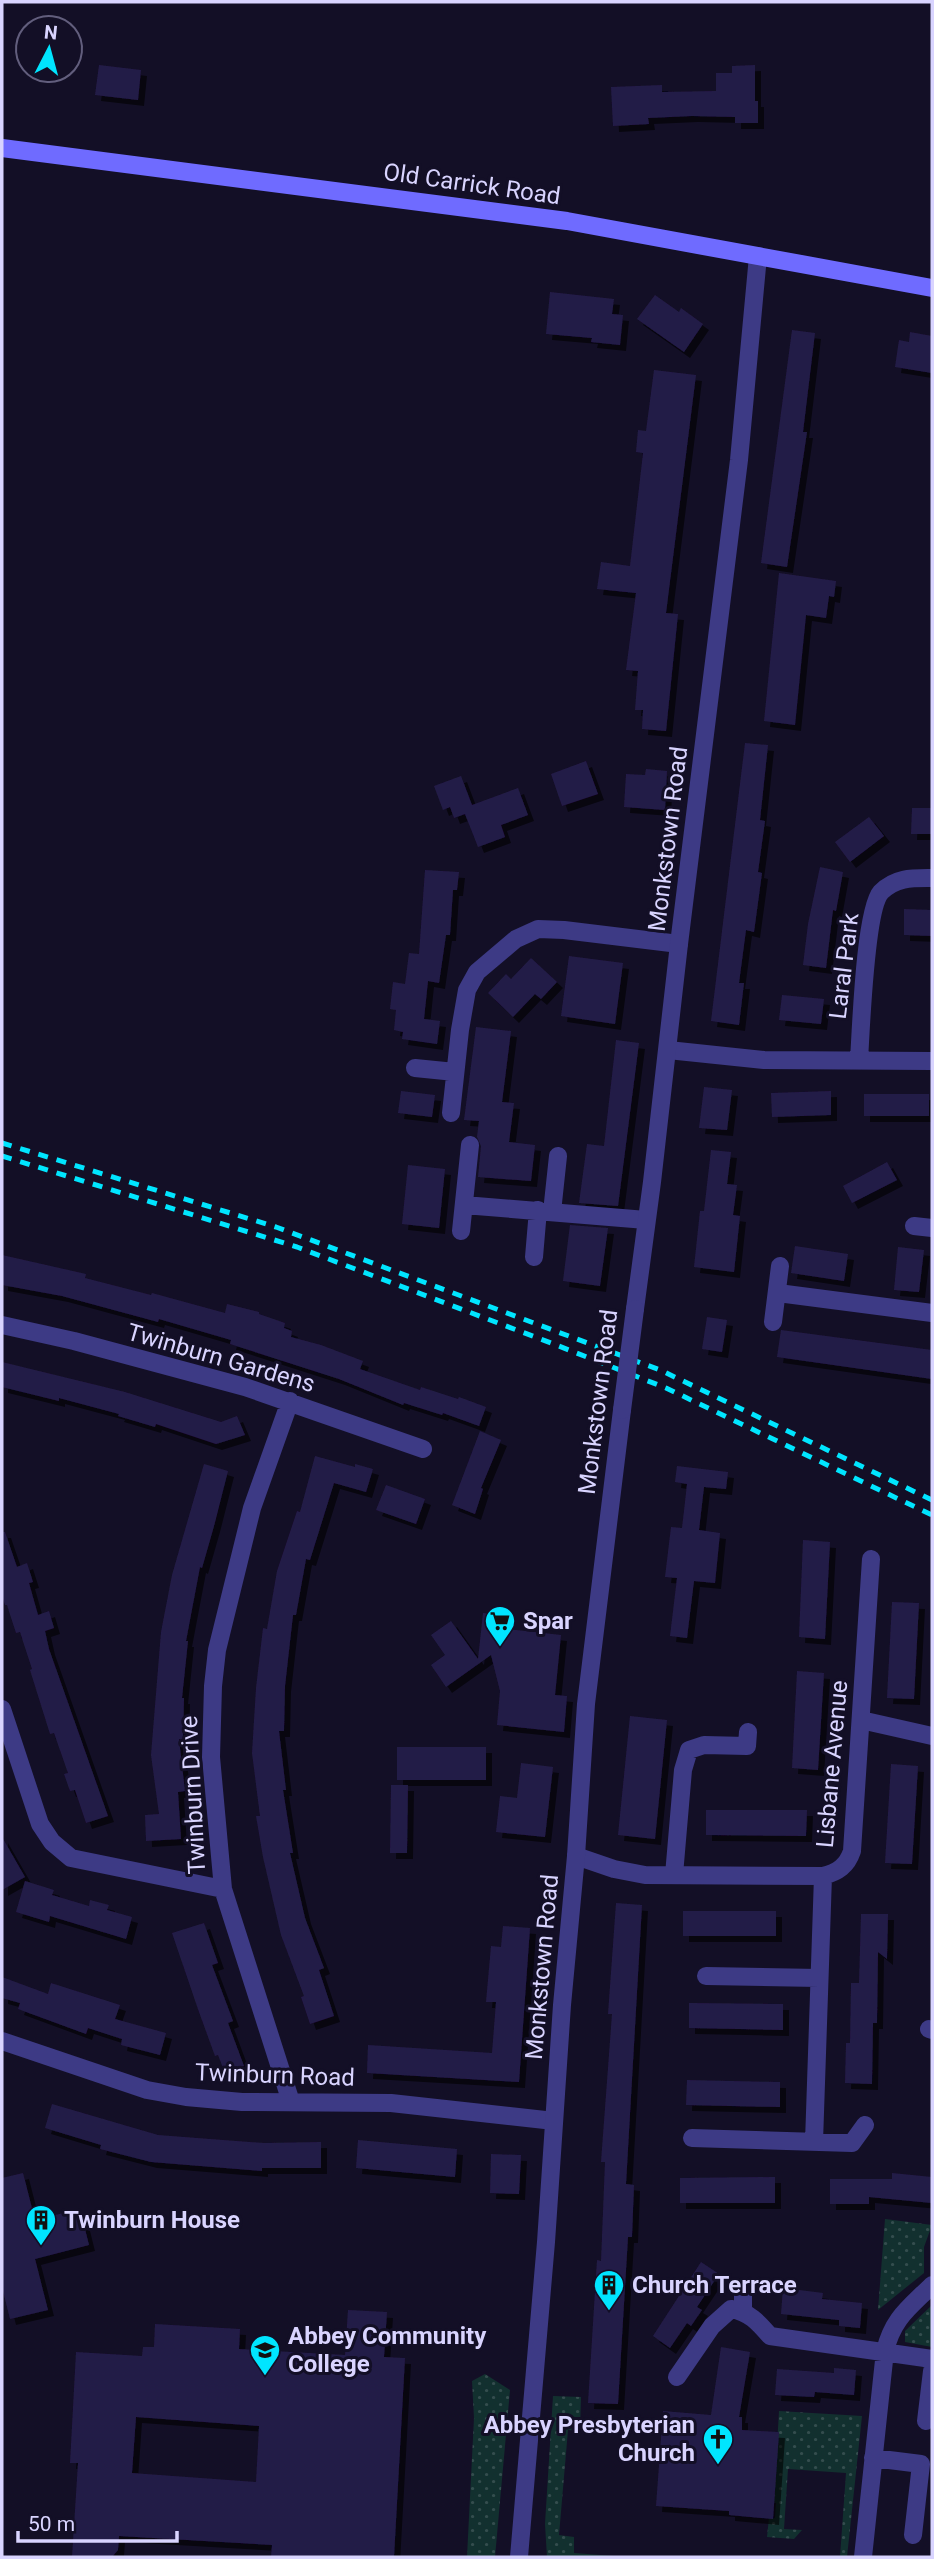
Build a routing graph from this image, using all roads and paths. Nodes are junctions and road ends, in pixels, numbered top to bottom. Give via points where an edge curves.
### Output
1 (2, 148) edge
2 (758, 256) junction
3 (932, 288) edge
4 (932, 878) edge
5 (679, 944) junction
6 (668, 1050) junction
7 (859, 1060) junction
8 (932, 1061) edge
9 (415, 1068) dead end
10 (455, 1072) junction
11 (452, 1113) dead end
12 (470, 1145) dead end
13 (558, 1156) dead end
14 (464, 1205) junction
15 (545, 1211) junction
16 (646, 1220) junction
17 (461, 1231) dead end
18 (534, 1257) dead end
19 (780, 1266) dead end
20 (778, 1293) junction
21 (932, 1313) edge
22 (774, 1322) dead end
23 (2, 1325) edge
24 (290, 1401) junction
25 (423, 1449) dead end
26 (871, 1559) dead end
27 (2, 1709) edge
28 (861, 1720) junction
29 (748, 1732) dead end
30 (932, 1736) edge
31 (576, 1856) junction
32 (674, 1875) junction
33 (823, 1876) junction
34 (223, 1889) junction
35 (706, 1976) dead end
36 (819, 1978) junction
37 (2, 2042) edge
38 (291, 2102) junction
39 (554, 2121) junction
40 (865, 2125) dead end
41 (692, 2138) dead end
42 (814, 2142) junction
43 (932, 2285) edge
44 (743, 2290) dead end
45 (743, 2311) junction
46 (885, 2351) junction
47 (932, 2359) edge
48 (932, 2371) edge
49 (677, 2377) dead end
50 (926, 2421) dead end
51 (873, 2458) junction
52 (913, 2535) dead end
53 (519, 2557) edge
54 (863, 2557) edge

1 - 2 main road, Old Carrick Road via 567,221
2 - 3 main road, Old Carrick Road
2 - 5 street, Monkstown Road via 739,460
4 - 7 street, Laral Park via 904,878 880,893 871,922
5 - 6 street, Monkstown Road
5 - 10 street via 538,929 516,939 477,972 467,990
6 - 7 street via 764,1060
6 - 16 street, Monkstown Road
7 - 8 street
9 - 10 street
10 - 11 street
12 - 14 street
13 - 15 street
14 - 15 street
14 - 17 street
15 - 16 street
15 - 18 street
16 - 31 street, Monkstown Road, bridge via 586,1704
19 - 20 street
20 - 21 street
20 - 22 street
23 - 24 street, Twinburn Gardens
24 - 25 street, Twinburn Gardens
24 - 34 street, Twinburn Drive via 252,1508 213,1686 211,1758
26 - 28 street, Lisbane Avenue
27 - 34 street via 40,1824 71,1858
28 - 30 street
28 - 33 street, Lisbane Avenue via 852,1851 848,1863
29 - 32 street via 747,1746 704,1745 689,1750 683,1770
31 - 32 street, Lisbane Avenue via 614,1869
31 - 39 street, Monkstown Road
32 - 33 street, Lisbane Avenue
33 - 36 street
34 - 38 street, Twinburn Drive
35 - 36 street
36 - 42 street
37 - 38 street, Twinburn Road via 148,2090 186,2097
38 - 39 street, Twinburn Road via 391,2102
39 - 53 street, Monkstown Road
40 - 42 street via 852,2143
41 - 42 street
43 - 46 street via 895,2321
44 - 45 street
45 - 46 street via 770,2336
45 - 49 street via 731,2309 712,2326
46 - 47 street
46 - 51 street
48 - 50 street
51 - 52 street via 920,2464
51 - 54 street

